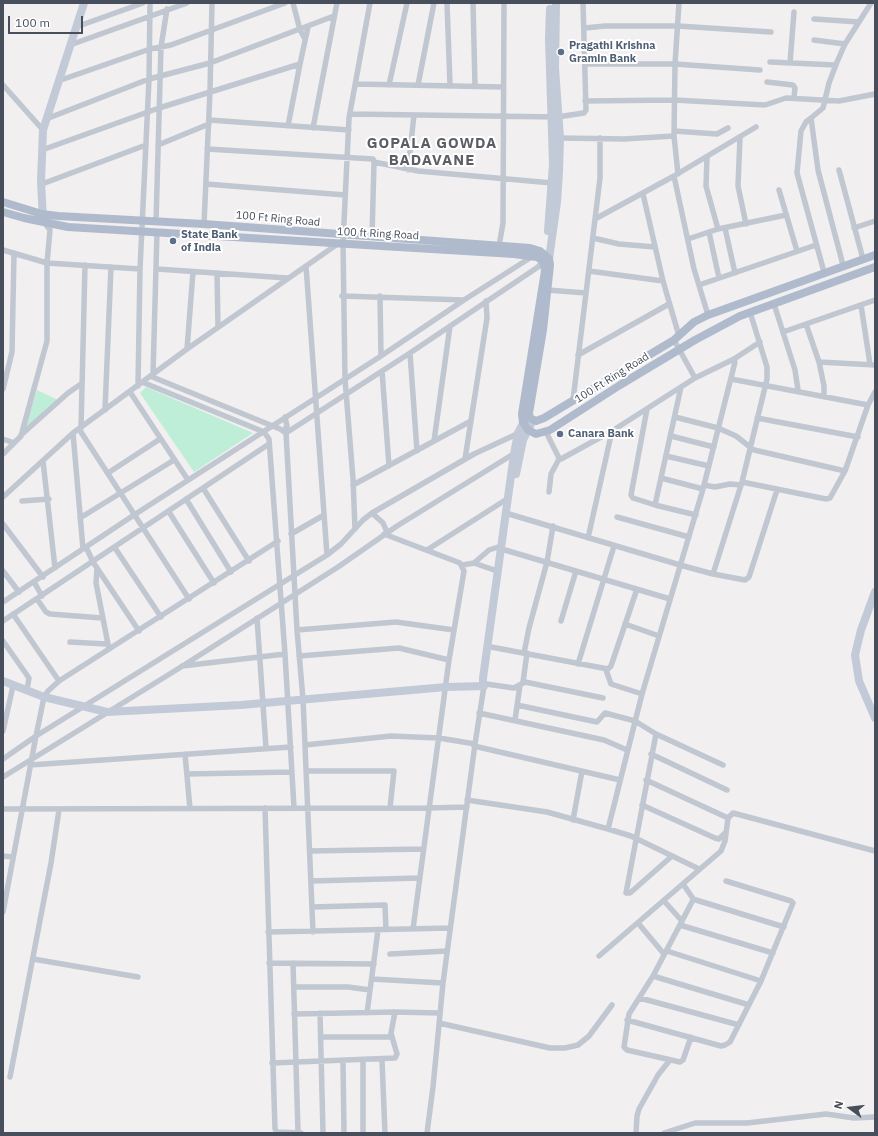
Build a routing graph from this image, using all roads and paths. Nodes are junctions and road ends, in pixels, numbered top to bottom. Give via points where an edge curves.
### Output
1 (84, 3) edge
2 (143, 3) edge
3 (150, 3) edge
4 (187, 3) edge
5 (212, 3) edge
6 (285, 3) edge
7 (293, 3) edge
8 (337, 3) edge
9 (370, 3) edge
10 (407, 3) edge
11 (434, 3) edge
12 (447, 3) edge
13 (473, 3) edge
14 (504, 3) edge
15 (551, 3) edge
16 (556, 3) edge
17 (583, 3) edge
18 (679, 3) edge
19 (871, 3) edge
20 (167, 9) junction
21 (794, 12) dead end
22 (152, 15) junction
23 (334, 16) junction
24 (814, 19) dead end
25 (859, 22) junction
26 (678, 26) junction
27 (76, 27) junction
28 (308, 27) junction
29 (584, 28) junction
30 (300, 30) junction
31 (211, 31) junction
32 (771, 32) dead end
33 (305, 40) junction
34 (814, 40) dead end
35 (845, 44) junction
36 (70, 45) junction
37 (161, 47) junction
38 (150, 49) junction
39 (770, 62) dead end
40 (210, 63) junction
41 (790, 63) junction
42 (300, 64) junction
43 (585, 64) junction
44 (675, 64) junction
45 (835, 65) junction
46 (760, 70) dead end
47 (160, 76) junction
48 (149, 79) junction
49 (58, 81) junction
50 (767, 82) dead end
51 (356, 84) junction
52 (3, 85) edge
53 (389, 85) junction
54 (418, 85) junction
55 (450, 85) junction
56 (475, 86) junction
57 (503, 87) junction
58 (210, 91) junction
59 (875, 94) edge
60 (794, 98) junction
61 (674, 100) junction
62 (825, 100) junction
63 (585, 101) junction
64 (159, 108) junction
65 (148, 112) junction
66 (350, 114) junction
67 (414, 115) junction
68 (503, 117) junction
69 (554, 117) junction
70 (46, 118) junction
71 (811, 118) junction
72 (209, 122) junction
73 (288, 126) junction
74 (756, 127) dead end
75 (313, 128) junction
76 (728, 128) dead end
77 (43, 130) junction
78 (349, 130) junction
79 (674, 133) junction
80 (740, 137) junction
81 (560, 138) junction
82 (600, 138) junction
83 (146, 145) junction
84 (158, 145) junction
85 (207, 149) junction
86 (42, 150) junction
87 (707, 157) junction
88 (347, 159) junction
89 (374, 162) junction
90 (408, 170) junction
91 (838, 170) dead end
92 (676, 175) junction
93 (502, 179) junction
94 (552, 183) junction
95 (42, 184) junction
96 (206, 184) junction
97 (779, 190) dead end
98 (643, 194) junction
99 (345, 195) junction
100 (3, 202) edge
101 (3, 212) edge
102 (786, 215) junction
103 (43, 218) junction
104 (595, 219) junction
105 (142, 221) junction
106 (875, 221) edge
107 (156, 222) junction
108 (204, 224) junction
109 (746, 224) junction
110 (725, 228) junction
111 (854, 228) junction
112 (718, 229) junction
113 (142, 231) junction
114 (157, 232) junction
115 (709, 232) junction
116 (372, 237) junction
117 (593, 238) junction
118 (688, 239) junction
119 (342, 241) junction
120 (816, 245) junction
121 (499, 246) junction
122 (655, 247) junction
123 (3, 250) edge
124 (797, 251) junction
125 (14, 253) junction
126 (873, 255) edge
127 (542, 259) junction
128 (863, 259) junction
129 (47, 263) junction
130 (85, 265) junction
131 (843, 265) junction
132 (306, 266) junction
133 (111, 267) junction
134 (875, 268) edge
135 (140, 269) junction
136 (157, 269) junction
137 (589, 271) junction
138 (193, 272) junction
139 (824, 272) junction
140 (217, 273) junction
141 (735, 273) junction
142 (274, 277) junction
143 (288, 278) junction
144 (719, 278) junction
145 (663, 281) junction
146 (280, 284) junction
147 (699, 285) junction
148 (548, 290) junction
149 (586, 294) junction
150 (342, 296) junction
151 (380, 296) junction
152 (464, 300) junction
153 (875, 300) edge
154 (486, 301) junction
155 (669, 304) junction
156 (774, 304) junction
157 (861, 305) junction
158 (750, 312) junction
159 (708, 315) junction
160 (806, 324) junction
161 (450, 326) junction
162 (218, 327) junction
163 (783, 332) junction
164 (677, 338) junction
165 (760, 342) junction
166 (187, 349) junction
167 (679, 350) junction
168 (410, 353) junction
169 (578, 355) junction
170 (381, 356) junction
171 (734, 359) junction
172 (819, 362) junction
173 (873, 364) edge
174 (382, 371) junction
175 (152, 375) junction
176 (695, 378) junction
177 (345, 379) junction
178 (731, 379) junction
179 (81, 384) junction
180 (140, 384) junction
181 (766, 385) junction
182 (3, 387) edge
183 (681, 387) junction
184 (798, 390) junction
185 (130, 392) junction
186 (875, 392) edge
187 (346, 393) junction
188 (824, 396) junction
189 (316, 398) junction
190 (574, 400) junction
191 (868, 405) junction
192 (647, 409) junction
193 (106, 410) junction
194 (317, 413) junction
195 (529, 413) junction
196 (285, 417) junction
197 (675, 417) junction
198 (757, 418) junction
199 (533, 420) junction
200 (472, 421) junction
201 (523, 422) junction
202 (271, 426) junction
203 (718, 428) junction
204 (80, 429) junction
205 (612, 431) junction
206 (264, 432) junction
207 (285, 432) junction
208 (524, 432) junction
209 (546, 432) junction
210 (73, 433) junction
211 (21, 436) junction
212 (671, 436) junction
213 (858, 437) junction
214 (3, 439) edge
215 (160, 439) junction
216 (434, 441) junction
217 (14, 443) junction
218 (270, 444) junction
219 (714, 447) junction
220 (750, 448) junction
221 (417, 451) junction
222 (517, 452) junction
223 (3, 454) edge
224 (666, 456) junction
225 (465, 459) junction
226 (560, 459) junction
227 (174, 460) junction
228 (43, 461) junction
229 (389, 466) junction
230 (709, 466) junction
231 (845, 470) junction
232 (108, 473) junction
233 (661, 478) junction
234 (188, 480) junction
235 (741, 483) junction
236 (354, 485) junction
237 (704, 487) junction
238 (203, 488) junction
239 (777, 490) junction
240 (550, 492) dead end
241 (120, 494) junction
242 (3, 497) edge
243 (49, 499) junction
244 (186, 499) junction
245 (507, 499) junction
246 (22, 501) dead end
247 (655, 504) junction
248 (169, 512) junction
249 (372, 513) junction
250 (509, 514) junction
251 (134, 515) junction
252 (324, 515) junction
253 (696, 515) junction
254 (618, 517) dead end
255 (80, 518) junction
256 (3, 524) edge
257 (553, 526) junction
258 (143, 529) junction
259 (355, 529) junction
260 (386, 533) junction
261 (291, 534) junction
262 (689, 537) junction
263 (588, 538) junction
264 (278, 541) junction
265 (614, 546) junction
266 (84, 548) junction
267 (115, 548) junction
268 (503, 548) junction
269 (427, 550) junction
270 (327, 555) junction
271 (249, 561) junction
272 (93, 562) junction
273 (547, 562) junction
274 (474, 563) junction
275 (463, 566) junction
276 (680, 566) junction
277 (55, 568) junction
278 (97, 568) junction
279 (3, 571) edge
280 (497, 571) junction
281 (576, 571) junction
282 (231, 572) junction
283 (713, 574) junction
284 (43, 577) junction
285 (294, 577) junction
286 (604, 579) junction
287 (34, 582) junction
288 (214, 583) junction
289 (280, 585) junction
290 (638, 589) junction
291 (19, 592) junction
292 (875, 592) edge
293 (295, 593) junction
294 (39, 597) junction
295 (189, 599) junction
296 (670, 599) junction
297 (3, 602) edge
298 (282, 602) junction
299 (13, 614) junction
300 (102, 618) junction
301 (161, 618) junction
302 (257, 618) junction
303 (3, 621) edge
304 (561, 621) dead end
305 (625, 624) junction
306 (297, 630) junction
307 (454, 630) junction
308 (139, 631) junction
309 (659, 636) junction
310 (3, 641) edge
311 (70, 642) dead end
312 (107, 646) junction
313 (491, 647) junction
314 (526, 653) junction
315 (285, 654) junction
316 (299, 656) junction
317 (260, 658) junction
318 (450, 660) junction
319 (578, 664) junction
320 (181, 666) junction
321 (606, 670) junction
322 (59, 681) junction
323 (3, 682) edge
324 (522, 684) junction
325 (485, 685) junction
326 (13, 686) junction
327 (446, 687) junction
328 (27, 690) junction
329 (642, 694) junction
330 (44, 697) junction
331 (603, 698) dead end
332 (303, 699) junction
333 (288, 700) junction
334 (262, 702) junction
335 (871, 703) edge
336 (517, 705) junction
337 (83, 707) junction
338 (5, 710) edge
339 (107, 712) junction
340 (479, 713) junction
341 (875, 718) edge
342 (515, 720) junction
343 (635, 721) junction
344 (3, 731) edge
345 (656, 734) junction
346 (36, 736) junction
347 (439, 738) junction
348 (305, 745) junction
349 (475, 745) junction
350 (291, 747) junction
351 (266, 748) junction
352 (627, 750) junction
353 (185, 754) junction
354 (651, 754) junction
355 (3, 759) edge
356 (31, 762) junction
357 (723, 765) dead end
358 (307, 771) junction
359 (582, 771) junction
360 (292, 772) junction
361 (187, 774) junction
362 (3, 777) edge
363 (620, 780) junction
364 (646, 780) junction
365 (727, 790) dead end
366 (468, 800) junction
367 (642, 805) junction
368 (467, 807) junction
369 (265, 808) junction
370 (294, 808) junction
371 (308, 808) junction
372 (390, 808) junction
373 (428, 808) junction
374 (3, 809) edge
375 (21, 809) junction
376 (190, 809) junction
377 (59, 810) junction
378 (728, 818) junction
379 (573, 820) junction
380 (608, 829) junction
381 (725, 834) junction
382 (636, 838) junction
383 (423, 849) junction
384 (310, 851) junction
385 (875, 851) edge
386 (3, 856) edge
387 (672, 856) junction
388 (13, 857) junction
389 (700, 869) junction
390 (419, 878) junction
391 (311, 880) junction
392 (726, 881) dead end
393 (683, 884) junction
394 (694, 900) junction
395 (664, 901) junction
396 (312, 907) junction
397 (3, 912) edge
398 (638, 923) junction
399 (681, 923) junction
400 (784, 927) junction
401 (450, 928) junction
402 (413, 929) junction
403 (378, 930) junction
404 (386, 930) junction
405 (268, 932) junction
406 (313, 932) junction
407 (447, 951) junction
408 (666, 952) junction
409 (773, 953) junction
410 (390, 954) dead end
411 (599, 956) dead end
412 (32, 959) junction
413 (269, 963) junction
414 (293, 963) junction
415 (374, 964) junction
416 (653, 976) junction
417 (138, 977) dead end
418 (372, 979) junction
419 (761, 981) junction
420 (443, 983) junction
421 (294, 988) junction
422 (370, 990) junction
423 (640, 998) junction
424 (612, 1005) dead end
425 (749, 1005) junction
426 (395, 1012) junction
427 (320, 1013) junction
428 (367, 1013) junction
429 (439, 1013) junction
430 (294, 1014) junction
431 (627, 1020) junction
432 (439, 1023) junction
433 (739, 1025) junction
434 (321, 1037) junction
435 (392, 1037) junction
436 (692, 1037) junction
437 (382, 1060) junction
438 (670, 1060) junction
439 (363, 1061) junction
440 (321, 1062) junction
441 (344, 1062) junction
442 (296, 1063) junction
443 (272, 1064) junction
444 (10, 1077) dead end
445 (875, 1117) edge
446 (300, 1132) edge
447 (323, 1133) edge
448 (344, 1133) edge
449 (363, 1133) edge
450 (385, 1133) edge
451 (427, 1133) edge
452 (636, 1133) edge
453 (664, 1133) edge

1 - 27 main road
2 - 27 street
3 - 22 street
4 - 20 street
5 - 31 street
6 - 31 street
7 - 30 street
8 - 23 street
9 - 51 street
10 - 53 street
11 - 54 street
12 - 55 street
13 - 56 street
14 - 57 street
15 - 69 main road via 549,39
16 - 69 main road
17 - 29 street
18 - 26 street
19 - 25 street
20 - 22 street
20 - 37 street
21 - 41 street
22 - 36 street
22 - 38 street
23 - 28 street
23 - 75 street
24 - 25 street
25 - 35 street
26 - 29 street
26 - 32 street
26 - 44 street
27 - 36 main road
28 - 30 street
28 - 33 street
29 - 43 street
30 - 33 street
30 - 40 street
31 - 37 street
31 - 40 street
33 - 42 street
34 - 35 street
35 - 45 street
36 - 49 main road
37 - 38 street
37 - 47 street
38 - 48 street
38 - 49 street
39 - 41 street
40 - 47 street
40 - 58 street
41 - 45 street
42 - 58 street
42 - 73 street
43 - 44 street
43 - 63 street
44 - 46 street
44 - 61 street
45 - 62 street
47 - 48 street
47 - 64 street
48 - 65 street
48 - 70 street
49 - 70 main road
50 - 60 street via 793,85
51 - 53 street
51 - 66 street
52 - 77 street
53 - 54 street
54 - 55 street
55 - 56 street
56 - 57 street
57 - 68 street
58 - 64 street
58 - 72 street
59 - 62 street via 855,99
60 - 61 street via 765,105
60 - 62 street
61 - 63 street
61 - 79 street
62 - 71 street via 823,108
63 - 69 street via 584,113
64 - 65 street
64 - 84 street
65 - 83 street
65 - 86 street
66 - 67 street
66 - 78 street
67 - 68 street
67 - 90 street
68 - 69 street
68 - 93 street
69 - 81 main road
69 - 94 main road
70 - 77 main road
71 - 120 street via 803,126 797,174
71 - 131 street via 816,164
72 - 73 street
72 - 84 street
72 - 85 street
73 - 75 street
74 - 80 street
75 - 78 street
76 - 79 street via 717,134
77 - 86 main road
78 - 88 street
79 - 82 street via 624,139
79 - 92 street
80 - 87 street
80 - 109 street via 738,186
81 - 82 street
81 - 127 main road via 557,202
82 - 104 street via 600,174
83 - 95 street
83 - 105 street
84 - 107 street
85 - 88 street
85 - 96 street
86 - 95 main road
87 - 92 street
87 - 112 street via 706,186
88 - 89 street via 371,158
88 - 99 street
89 - 90 street
89 - 116 street
90 - 93 street
91 - 111 street
92 - 98 street
92 - 118 street
93 - 94 street
93 - 121 street via 503,224
94 - 127 main road
95 - 103 main road
96 - 99 street
96 - 108 street
97 - 102 street
98 - 104 street
98 - 122 street
99 - 119 street
100 - 103 main road, 100 Ft Ring Road
101 - 103 main road, 100 ft Ring Road
102 - 109 street
102 - 124 street
103 - 105 main road, 100 Ft Ring Road
103 - 113 main road, 100 ft Ring Road via 68,227
103 - 129 street via 50,230
104 - 117 street
105 - 107 main road, 100 Ft Ring Road
105 - 113 street
106 - 111 street
107 - 108 main road, 100 Ft Ring Road
108 - 119 main road, 100 Ft Ring Road
109 - 110 street
110 - 112 street
110 - 141 street
111 - 128 street
112 - 115 street
113 - 114 main road, 100 ft Ring Road
113 - 135 street
114 - 119 main road, 100 ft Ring Road
114 - 136 street
115 - 118 street
115 - 144 street
116 - 119 main road, 100 Ft Ring Road
116 - 121 main road, 100 Ft Ring Road
117 - 122 street via 619,244
117 - 137 street
118 - 147 street
119 - 127 main road, 100 ft Ring Road
119 - 132 street
119 - 150 street
120 - 124 street
120 - 139 street
121 - 127 main road, 100 Ft Ring Road via 540,251
122 - 145 street
123 - 125 street
124 - 141 street
125 - 129 street
125 - 182 street via 12,352
126 - 128 main road, 100 Ft Ring Road
126 - 134 street
127 - 148 main road via 550,265
127 - 152 street
127 - 154 street via 538,267
127 - 201 main road
128 - 131 main road, 100 Ft Ring Road
129 - 130 street
129 - 211 street via 47,341
130 - 133 street
130 - 179 street
131 - 139 main road, 100 Ft Ring Road
132 - 143 street
132 - 189 street
133 - 135 street
133 - 193 street
134 - 156 main road, 100 Ft Ring Road
135 - 180 street
136 - 138 street
136 - 175 street
137 - 145 street
137 - 149 street
138 - 140 street
138 - 166 street
139 - 159 main road, 100 Ft Ring Road
140 - 142 street
140 - 162 street
141 - 144 street
142 - 143 street
142 - 146 street
143 - 146 street
144 - 147 street
145 - 155 street
146 - 162 street
147 - 159 street
148 - 149 street
148 - 195 main road
149 - 169 street
150 - 151 street
150 - 177 street
151 - 152 street
151 - 170 street
152 - 170 street
153 - 157 street
154 - 161 street
154 - 200 street via 487,318
155 - 164 street
155 - 169 street
156 - 158 main road, 100 Ft Ring Road
156 - 163 street
157 - 160 street
157 - 173 street
158 - 165 street
158 - 167 main road, 100 Ft Ring Road
159 - 164 main road, 100 Ft Ring Road via 694,322
160 - 163 street
160 - 172 street
161 - 168 street
161 - 216 street
162 - 166 street
163 - 184 street via 795,370
164 - 167 street
164 - 190 main road, 100 Ft Ring Road
165 - 171 street
165 - 181 street via 767,367
166 - 175 street
167 - 176 street
167 - 209 main road, 100 Ft Ring Road
168 - 174 street
168 - 221 street
169 - 190 street
170 - 177 street
171 - 176 street
171 - 178 street
172 - 173 street
172 - 188 street
174 - 187 street
174 - 229 street
175 - 180 street
175 - 202 street
176 - 183 street
177 - 187 street
177 - 189 street
178 - 181 street
178 - 203 street
179 - 204 street
179 - 211 street
180 - 185 street
180 - 206 street
181 - 184 street
181 - 198 street
183 - 192 street
183 - 197 street
184 - 188 street
185 - 193 street
185 - 215 street
186 - 191 street
187 - 194 street
187 - 236 street
188 - 191 street
189 - 194 street
189 - 196 street
190 - 199 main road, 100 Ft Ring Road via 544,418
191 - 213 street
192 - 205 street
192 - 247 street via 631,495 633,498
193 - 204 street
194 - 207 street
194 - 252 street
195 - 199 main road
195 - 201 main road
196 - 202 street
196 - 207 street
197 - 203 street
197 - 212 street
198 - 213 street
198 - 220 street
199 - 208 main road
200 - 216 street
200 - 225 street
201 - 208 main road
202 - 206 street
202 - 207 street
203 - 219 street
203 - 220 street via 736,436
204 - 210 street
204 - 232 street
205 - 226 street
205 - 263 street
206 - 218 street
206 - 234 street
207 - 261 street
208 - 209 main road
208 - 222 main road
208 - 225 street
209 - 226 street
210 - 228 street
210 - 255 street
211 - 217 street
212 - 219 street
212 - 224 street
213 - 231 street
214 - 217 street
215 - 227 street
215 - 232 street
216 - 221 street
217 - 223 street
218 - 238 street
218 - 264 street
219 - 230 street
220 - 231 street
220 - 235 street
221 - 229 street
222 - 245 main road
222 - 250 main road
222 - 260 street
224 - 230 street
224 - 233 street
225 - 249 street
226 - 240 street via 551,474
227 - 234 street
227 - 241 street
228 - 242 street
228 - 243 street
229 - 236 street
230 - 237 street
231 - 239 street via 834,495 828,499
232 - 241 street
233 - 237 street
233 - 247 street
234 - 251 street
235 - 237 street
235 - 239 street
235 - 283 street
236 - 259 street
237 - 253 street
238 - 244 street
238 - 271 street
239 - 283 street via 748,579
241 - 251 street
241 - 255 street
243 - 246 street
243 - 277 street
244 - 248 street
244 - 282 street
245 - 268 main road
245 - 269 street
247 - 253 street
248 - 258 street
248 - 288 street
249 - 259 street
249 - 260 street via 384,523
250 - 257 street
250 - 268 main road
251 - 258 street
251 - 266 street
252 - 261 street
252 - 270 street
253 - 262 street
254 - 262 street
255 - 266 street
256 - 284 street
257 - 263 street
257 - 273 street
258 - 267 street
258 - 295 street
259 - 270 street
260 - 269 street
260 - 293 street via 338,568
261 - 285 street
262 - 276 street
263 - 265 street
264 - 271 street
264 - 289 street
265 - 276 street
265 - 286 street
266 - 272 street
266 - 277 street
267 - 272 street
267 - 301 street
268 - 273 street
268 - 274 street via 489,550
268 - 280 main road
268 - 313 main road
269 - 275 street
270 - 285 street
271 - 282 street
272 - 278 street
272 - 294 street
273 - 281 street
273 - 314 street via 529,628
274 - 275 street
274 - 280 street
275 - 307 street
276 - 283 street
276 - 296 street
277 - 284 street
278 - 300 street via 96,580
278 - 308 street
279 - 291 street
280 - 325 main road via 483,678
281 - 286 street
281 - 304 street
282 - 288 street
284 - 287 street
285 - 289 street
285 - 293 street
286 - 290 street
286 - 319 street
287 - 291 street
287 - 294 street
288 - 295 street
289 - 298 street
289 - 337 street
290 - 296 street
290 - 305 street
291 - 297 street
292 - 335 main road via 855,655 858,681
293 - 298 street
293 - 306 street
294 - 299 street
294 - 300 street via 46,612 50,614
295 - 301 street
296 - 309 street
298 - 302 street
298 - 315 street
299 - 303 street
299 - 322 street
300 - 312 street
301 - 308 street
302 - 317 street
302 - 320 street
305 - 309 street
305 - 321 street via 611,666
306 - 307 street via 396,622
306 - 316 street
307 - 318 street
308 - 312 street
309 - 329 street
310 - 328 street via 29,678
311 - 312 street
312 - 322 street
313 - 314 street
313 - 325 main road
314 - 319 street
314 - 324 street
315 - 317 street
315 - 333 street
316 - 318 street via 398,648
316 - 332 street
317 - 320 street
317 - 334 street
318 - 327 street
319 - 321 street
320 - 339 street
321 - 329 street via 611,684
322 - 330 street
323 - 326 main road
324 - 325 street via 514,688
324 - 331 street
324 - 336 street
325 - 327 main road
325 - 340 street
326 - 328 main road
326 - 338 street
327 - 332 main road
327 - 347 street
328 - 330 main road
329 - 343 street
330 - 337 main road
330 - 346 street
332 - 333 main road
332 - 348 street
333 - 334 main road
333 - 350 street
334 - 339 main road
334 - 351 street
335 - 341 main road
336 - 342 street
336 - 343 street via 597,722 605,713
337 - 339 main road
337 - 346 street
338 - 344 street
339 - 356 street
340 - 342 street
340 - 349 street
342 - 352 street via 604,740
343 - 345 street
343 - 352 street
345 - 354 street
345 - 357 street
346 - 355 street
346 - 356 street
347 - 348 street via 380,736
347 - 349 street
347 - 373 street
348 - 358 street
349 - 359 street
349 - 366 street
350 - 351 street
350 - 360 street
351 - 353 street
352 - 363 street
353 - 356 street
353 - 361 street
354 - 364 street
354 - 365 street
356 - 362 street
356 - 375 street
358 - 371 street
358 - 372 street via 394,771
359 - 363 street
359 - 379 street
360 - 361 street
360 - 370 street
361 - 376 street
363 - 380 street
364 - 367 street
364 - 378 street
366 - 368 street
366 - 379 street via 547,812
367 - 381 street via 716,838 719,839
367 - 382 street
368 - 373 street
368 - 401 street
369 - 370 street
369 - 376 street
369 - 405 street
370 - 371 street
371 - 372 street
371 - 384 street
372 - 373 street
373 - 383 street
374 - 375 street
375 - 377 street
375 - 388 street
376 - 377 street
377 - 412 street
378 - 381 street
378 - 385 street via 733,813 738,813
379 - 380 street
380 - 382 street
381 - 389 street via 721,851
382 - 387 street
382 - 387 street via 626,893 630,893
383 - 384 street
383 - 390 street
384 - 391 street
386 - 388 street
387 - 389 street
388 - 397 street
389 - 393 street
390 - 391 street
390 - 402 street
391 - 396 street
392 - 400 street via 792,902
393 - 394 street
393 - 395 street
394 - 399 street
394 - 400 street
395 - 398 street
395 - 399 street
396 - 404 street via 385,905
396 - 406 street
398 - 408 street
398 - 411 street
399 - 408 street
399 - 409 street
400 - 409 street
401 - 402 street
401 - 407 street
402 - 404 street
403 - 404 street
403 - 406 street
403 - 415 street
405 - 406 street
405 - 413 street
407 - 410 street
407 - 420 street
408 - 416 street
408 - 419 street
409 - 419 street
412 - 417 street
412 - 444 street
413 - 414 street
413 - 443 street
414 - 415 street
414 - 421 street
415 - 418 street
416 - 423 street
416 - 425 street
418 - 420 street
418 - 422 street
419 - 425 street
420 - 429 street
421 - 422 street
421 - 430 street
422 - 428 street
423 - 431 street
423 - 433 street
424 - 432 street via 589,1036 578,1045 564,1048 550,1048
425 - 433 street
426 - 428 street
426 - 429 street
426 - 435 street
427 - 428 street
427 - 430 street
427 - 434 street
429 - 432 street
430 - 442 street
431 - 436 street
431 - 438 street via 625,1049
432 - 451 street
433 - 436 street via 730,1042 725,1045
434 - 435 street
434 - 440 street
435 - 437 street via 396,1057
436 - 438 street via 683,1060
437 - 439 street
437 - 450 street
438 - 452 street via 658,1075 639,1109
439 - 441 street
439 - 449 street
440 - 441 street
440 - 442 street
440 - 447 street
441 - 448 street
442 - 443 street
442 - 446 street
443 - 446 street via 275,1130
445 - 453 street via 854,1118 826,1114 747,1123 696,1123

